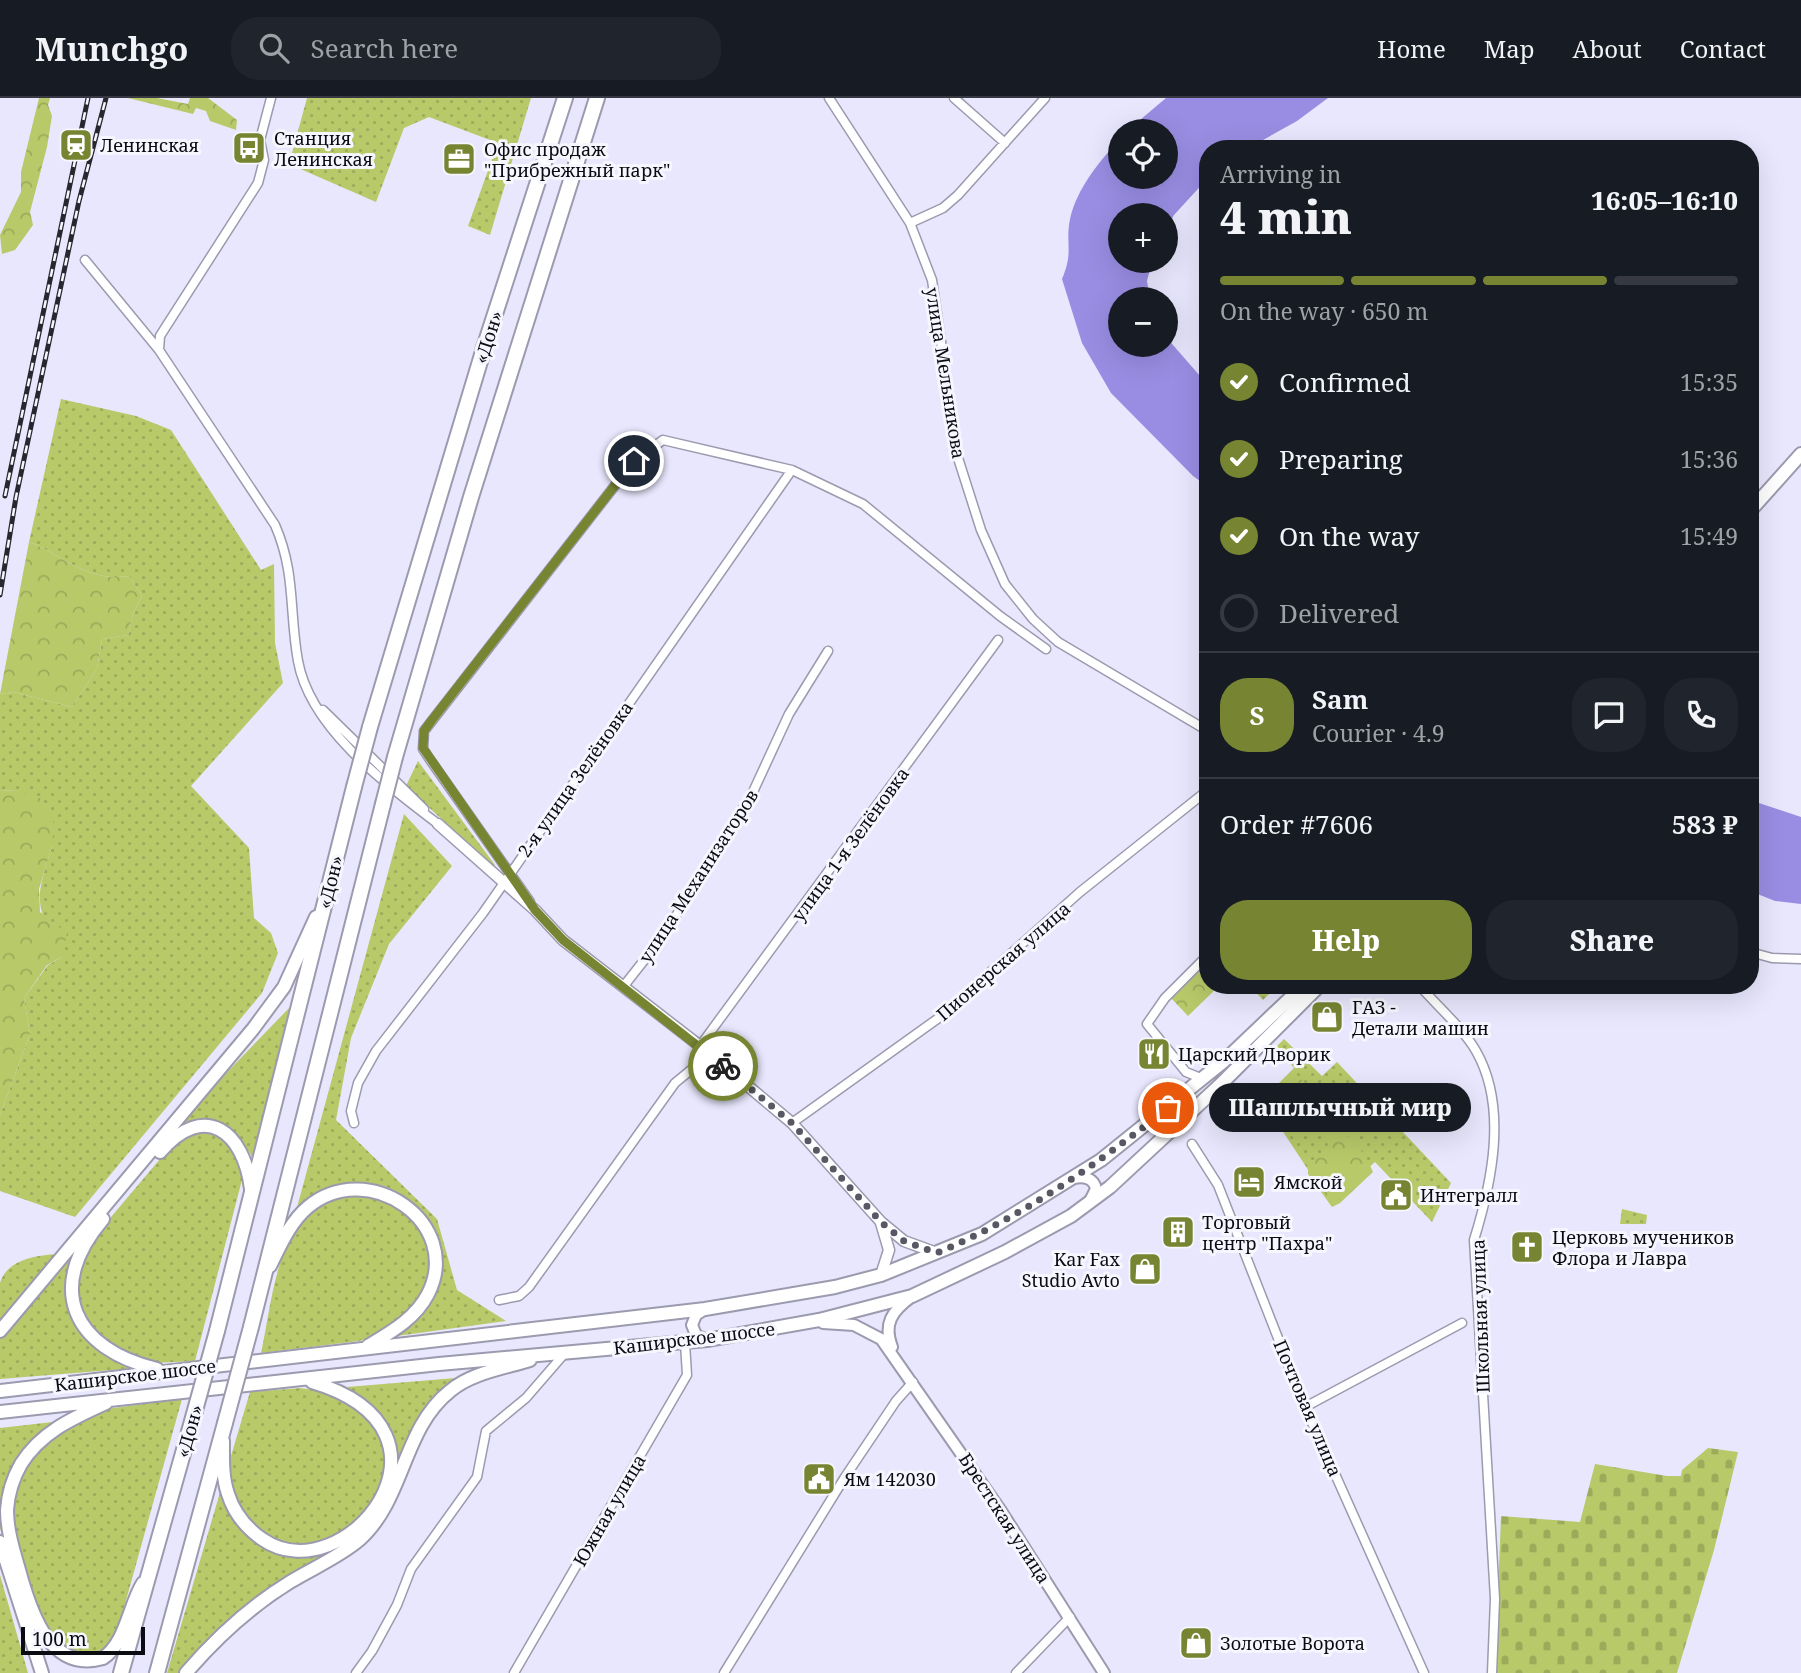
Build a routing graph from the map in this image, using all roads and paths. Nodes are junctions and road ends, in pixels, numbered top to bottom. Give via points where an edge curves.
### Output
1 (271, 98) edge
2 (565, 98) edge
3 (597, 98) edge
4 (829, 98) edge
5 (954, 98) edge
6 (1045, 98) edge
7 (1005, 143) junction
8 (910, 223) junction
9 (85, 260) dead end
10 (159, 350) junction
11 (1801, 454) edge
12 (791, 472) junction
13 (1759, 501) edge
14 (998, 640) dead end
15 (1046, 649) dead end
16 (828, 650) dead end
17 (1199, 726) edge
18 (1199, 797) edge
19 (438, 824) joint
20 (509, 872) junction
21 (502, 883) junction
22 (325, 898) junction
23 (535, 910) junction
24 (1759, 953) edge
25 (1801, 959) edge
26 (1199, 964) edge
27 (623, 987) junction
28 (1294, 994) edge
29 (1311, 994) edge
30 (1427, 994) edge
31 (700, 1046) junction
32 (709, 1055) junction
33 (1203, 1079) junction
34 (354, 1123) dead end
35 (792, 1123) junction
36 (1192, 1144) dead end
37 (1074, 1178) junction
38 (252, 1196) junction
39 (1088, 1204) junction
40 (881, 1222) junction
41 (937, 1253) junction
42 (266, 1272) junction
43 (881, 1275) junction
44 (912, 1296) junction
45 (499, 1300) dead end
46 (705, 1308) junction
47 (1462, 1323) dead end
48 (799, 1324) junction
49 (0, 1331) edge
50 (707, 1340) junction
51 (684, 1343) junction
52 (361, 1350) junction
53 (566, 1352) junction
54 (552, 1353) junction
55 (901, 1366) junction
56 (168, 1371) junction
57 (305, 1380) junction
58 (913, 1382) junction
59 (0, 1391) edge
60 (118, 1398) junction
61 (1305, 1407) junction
62 (0, 1412) edge
63 (224, 1428) junction
64 (0, 1542) edge
65 (149, 1575) junction
66 (1070, 1617) junction
67 (42, 1673) edge
68 (121, 1673) edge
69 (157, 1673) edge
70 (186, 1673) edge
71 (356, 1673) edge
72 (514, 1673) edge
73 (724, 1673) edge
74 (1016, 1673) edge
75 (1104, 1673) edge
76 (1424, 1673) edge
77 (1492, 1673) edge

1 - 10 street via 260,140 264,160 258,183 167,325
2 - 22 highway, «Дон», bridge via 370,727
3 - 42 highway, «Дон», bridge via 471,497 395,757
4 - 8 street, улица Мельникова
5 - 7 street
6 - 7 street
7 - 8 street via 951,202
8 - 17 street, улица Мельникова via 932,280 958,457 981,530 1005,584 1033,620 1058,642
9 - 10 street
10 - 19 street via 282,540 293,591 298,662 308,692 340,739
11 - 13 main road
12 - 15 street via 863,504
12 - 20 street, 2-я улица Зелёновка
12 - 20 street via 663,439 639,456 424,731 423,748
14 - 31 street, улица 1-я Зелёновка
16 - 27 street, улица Механизаторов via 789,714 752,794 664,935
18 - 35 street, Пионерская улица via 1080,892 940,1017
19 - 21 street
20 - 21 street, 2-я улица Зелёновка
20 - 23 street
21 - 23 street
21 - 34 street, 2-я улица Зелёновка via 376,1051 358,1083 351,1111
22 - 38 highway, «Дон»
22 - 49 main road via 284,987 259,1021
23 - 27 street via 563,940
24 - 25 street
26 - 33 street via 1147,1024 1186,1072
27 - 31 street
28 - 33 main road, Каширское шоссе
29 - 39 main road, Каширское шоссе via 1129,1172
30 - 77 street, Школьная улица via 1475,1049 1491,1084 1494,1113 1488,1197 1474,1240 1495,1599
31 - 32 street
32 - 35 street
32 - 45 street via 675,1083 529,1287 519,1296
33 - 37 main road, Каширское шоссе
35 - 40 street
36 - 61 street, Почтовая улица via 1217,1185
37 - 39 main road via 1086,1177 1095,1185
37 - 41 main road, Каширское шоссе via 982,1234
38 - 56 main road via 248,1163 234,1140 211,1127 188,1129 169,1142 131,1186 80,1255 74,1297 87,1334 121,1359
38 - 65 highway, «Дон», bridge
39 - 44 main road, Каширское шоссе via 1005,1252
40 - 41 street via 904,1241
40 - 43 street via 889,1250
41 - 43 main road, Каширское шоссе
42 - 52 main road via 298,1216 329,1194 371,1189 407,1206 431,1244 431,1287 420,1307 401,1325
42 - 63 highway, «Дон», bridge
43 - 46 main road, Каширское шоссе
44 - 48 main road, Каширское шоссе
44 - 55 main road, Брестская улица via 891,1314 888,1324
46 - 50 main road via 692,1325 696,1335
46 - 52 main road, Каширское шоссе
47 - 61 street
48 - 50 main road, Каширское шоссе
48 - 55 main road, Брестская улица via 841,1322 865,1328 881,1339
50 - 51 main road, Каширское шоссе
51 - 53 main road, Каширское шоссе
51 - 72 street, Южная улица via 687,1375
52 - 56 main road, Каширское шоссе
53 - 54 main road, Каширское шоссе
53 - 71 street via 526,1398 486,1431 477,1477 411,1569 373,1651
54 - 57 main road, Каширское шоссе
54 - 70 main road via 481,1375 450,1390 421,1427 392,1497 368,1531 256,1606
55 - 58 main road, Брестская улица
56 - 59 main road, Каширское шоссе
57 - 60 main road, Каширское шоссе
57 - 63 main road via 338,1389 366,1406 383,1427 392,1452 382,1496 344,1539 302,1552 268,1543 247,1527 227,1492
58 - 66 main road, Брестская улица
58 - 73 street via 845,1476
60 - 62 main road, Каширское шоссе
60 - 65 main road via 64,1423 30,1453 11,1488 8,1527 39,1633 49,1650 65,1662 82,1665 107,1655
61 - 76 street, Почтовая улица
63 - 69 highway, «Дон»
64 - 67 main road
65 - 68 highway, «Дон»
66 - 74 street
66 - 75 main road, Брестская улица

